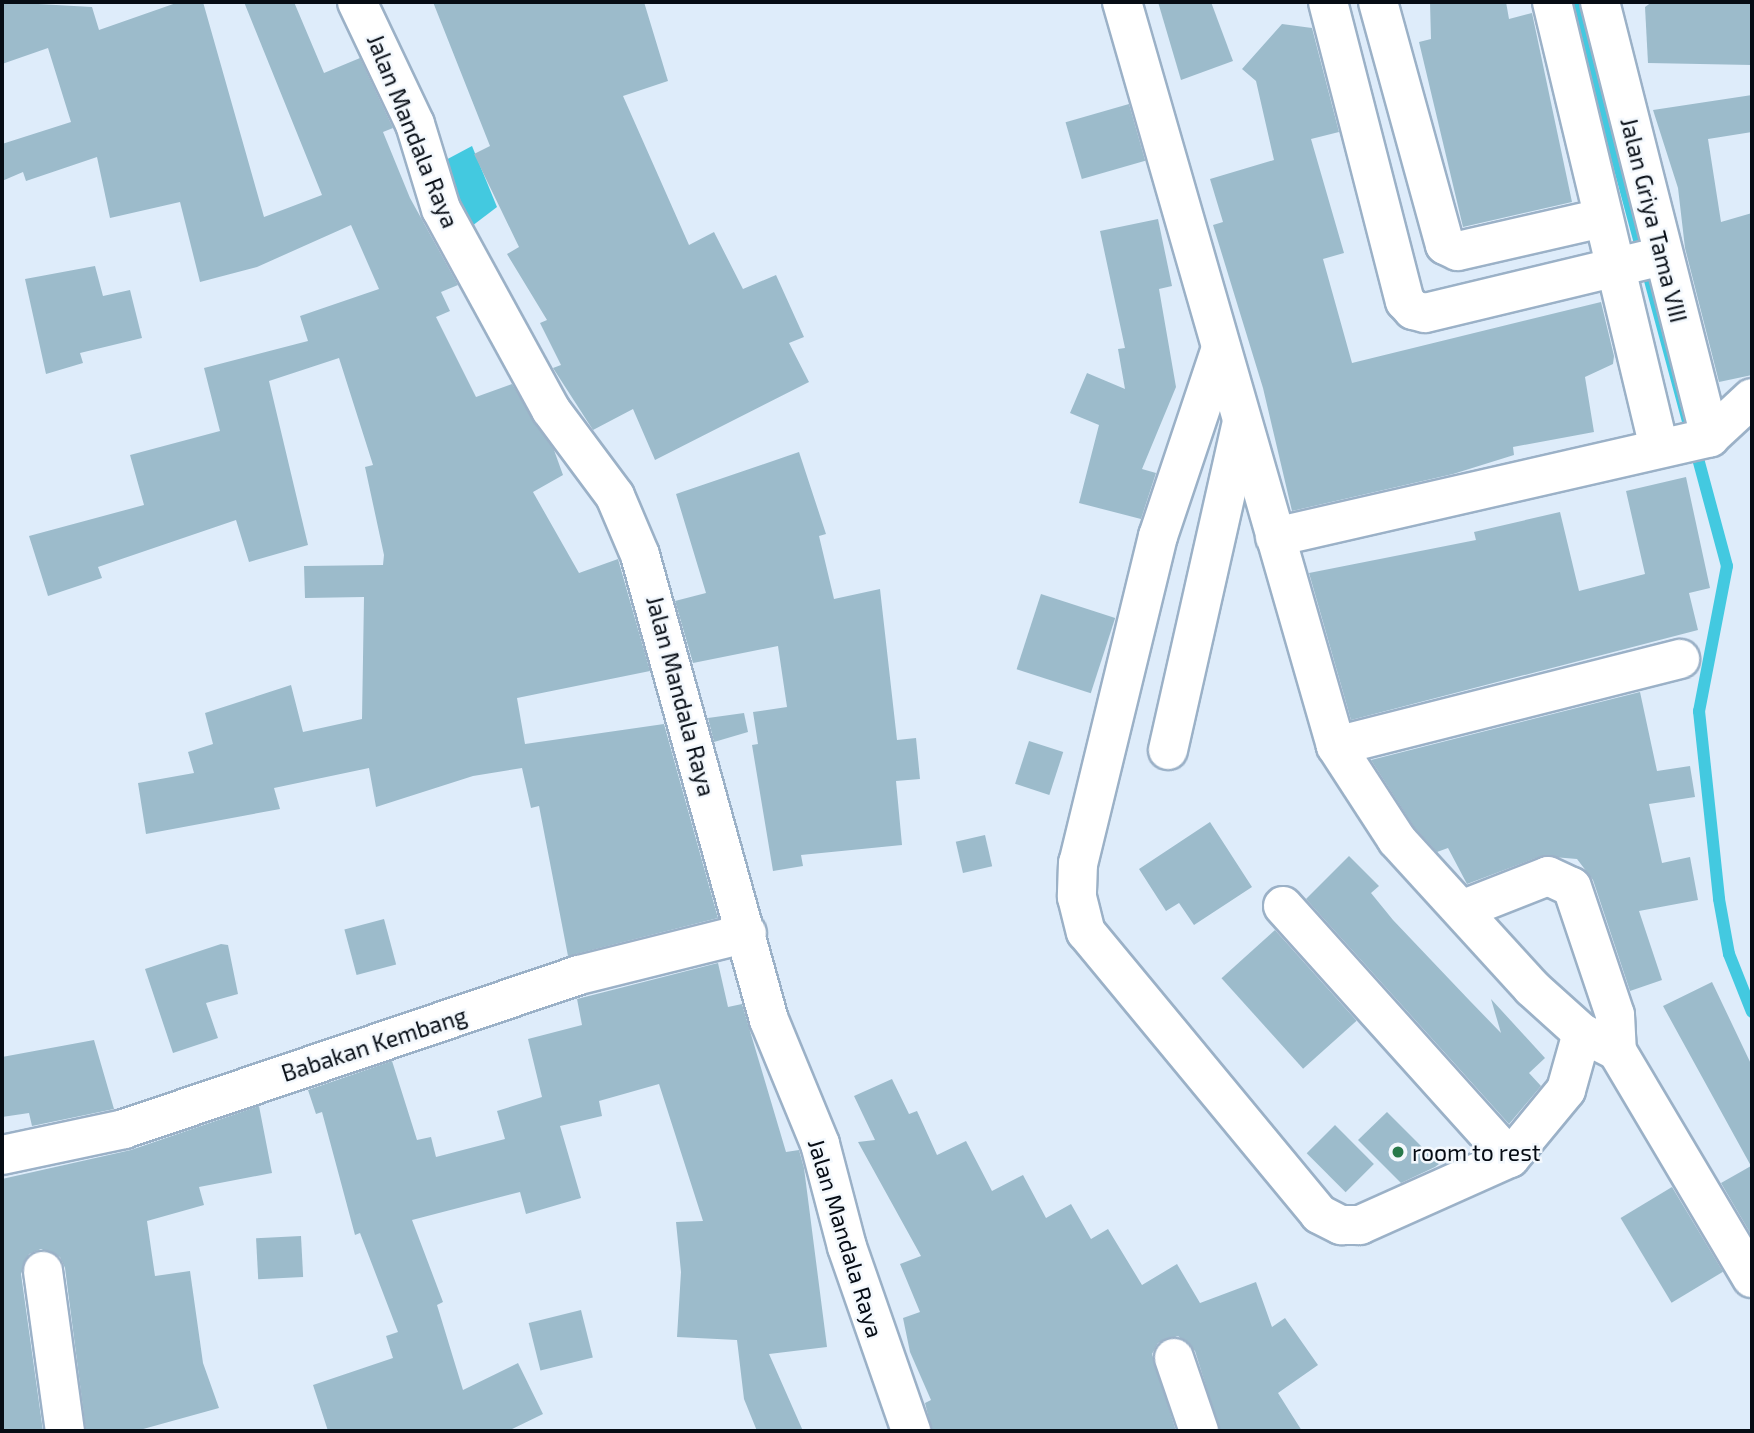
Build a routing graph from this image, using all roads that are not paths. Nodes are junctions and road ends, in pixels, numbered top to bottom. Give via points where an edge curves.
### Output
1 (357, 2) edge
2 (1122, 2) edge
3 (1328, 2) edge
4 (1378, 2) edge
5 (1552, 2) edge
6 (1601, 2) edge
7 (1602, 218) junction
8 (1662, 257) junction
9 (1617, 272) junction
10 (1220, 348) junction
11 (1752, 398) edge
12 (1242, 419) junction
13 (1710, 437) junction
14 (1659, 448) junction
15 (1275, 537) junction
16 (1679, 659) dead end
17 (1336, 746) junction
18 (1168, 750) dead end
19 (1283, 906) dead end
20 (1464, 909) junction
21 (747, 933) junction
22 (1581, 1034) junction
23 (1617, 1051) junction
24 (2, 1155) edge
25 (1510, 1158) junction
26 (43, 1270) dead end
27 (1752, 1278) edge
28 (1174, 1358) dead end
29 (65, 1431) edge
30 (911, 1431) edge
31 (1199, 1431) edge

1 - 21 street, Jalan Mandala Raya via 415,124 441,209 551,410 615,496 640,555
2 - 10 street
3 - 9 street via 1405,301 1413,310 1425,313
4 - 7 street via 1444,244 1458,251
5 - 7 street
6 - 8 street, Jalan Griya Tama VIII
7 - 9 street
8 - 9 street
8 - 13 street, Jalan Griya Tama VIII
9 - 14 street
10 - 12 street
10 - 25 street via 1158,536 1079,863 1077,897 1086,932 1320,1214 1341,1225 1360,1224
11 - 13 street
12 - 15 street
12 - 18 street
13 - 14 street
14 - 15 street
15 - 17 street
16 - 17 street
17 - 20 street via 1396,840
19 - 25 street
20 - 22 street
20 - 23 street via 1548,876 1573,887 1615,1015
21 - 24 street, Babakan Kembang via 579,975 124,1129
21 - 30 street, Jalan Mandala Raya via 769,1020 820,1144 847,1247
22 - 23 street
22 - 25 street via 1566,1090
23 - 27 street
26 - 29 street
28 - 31 street

